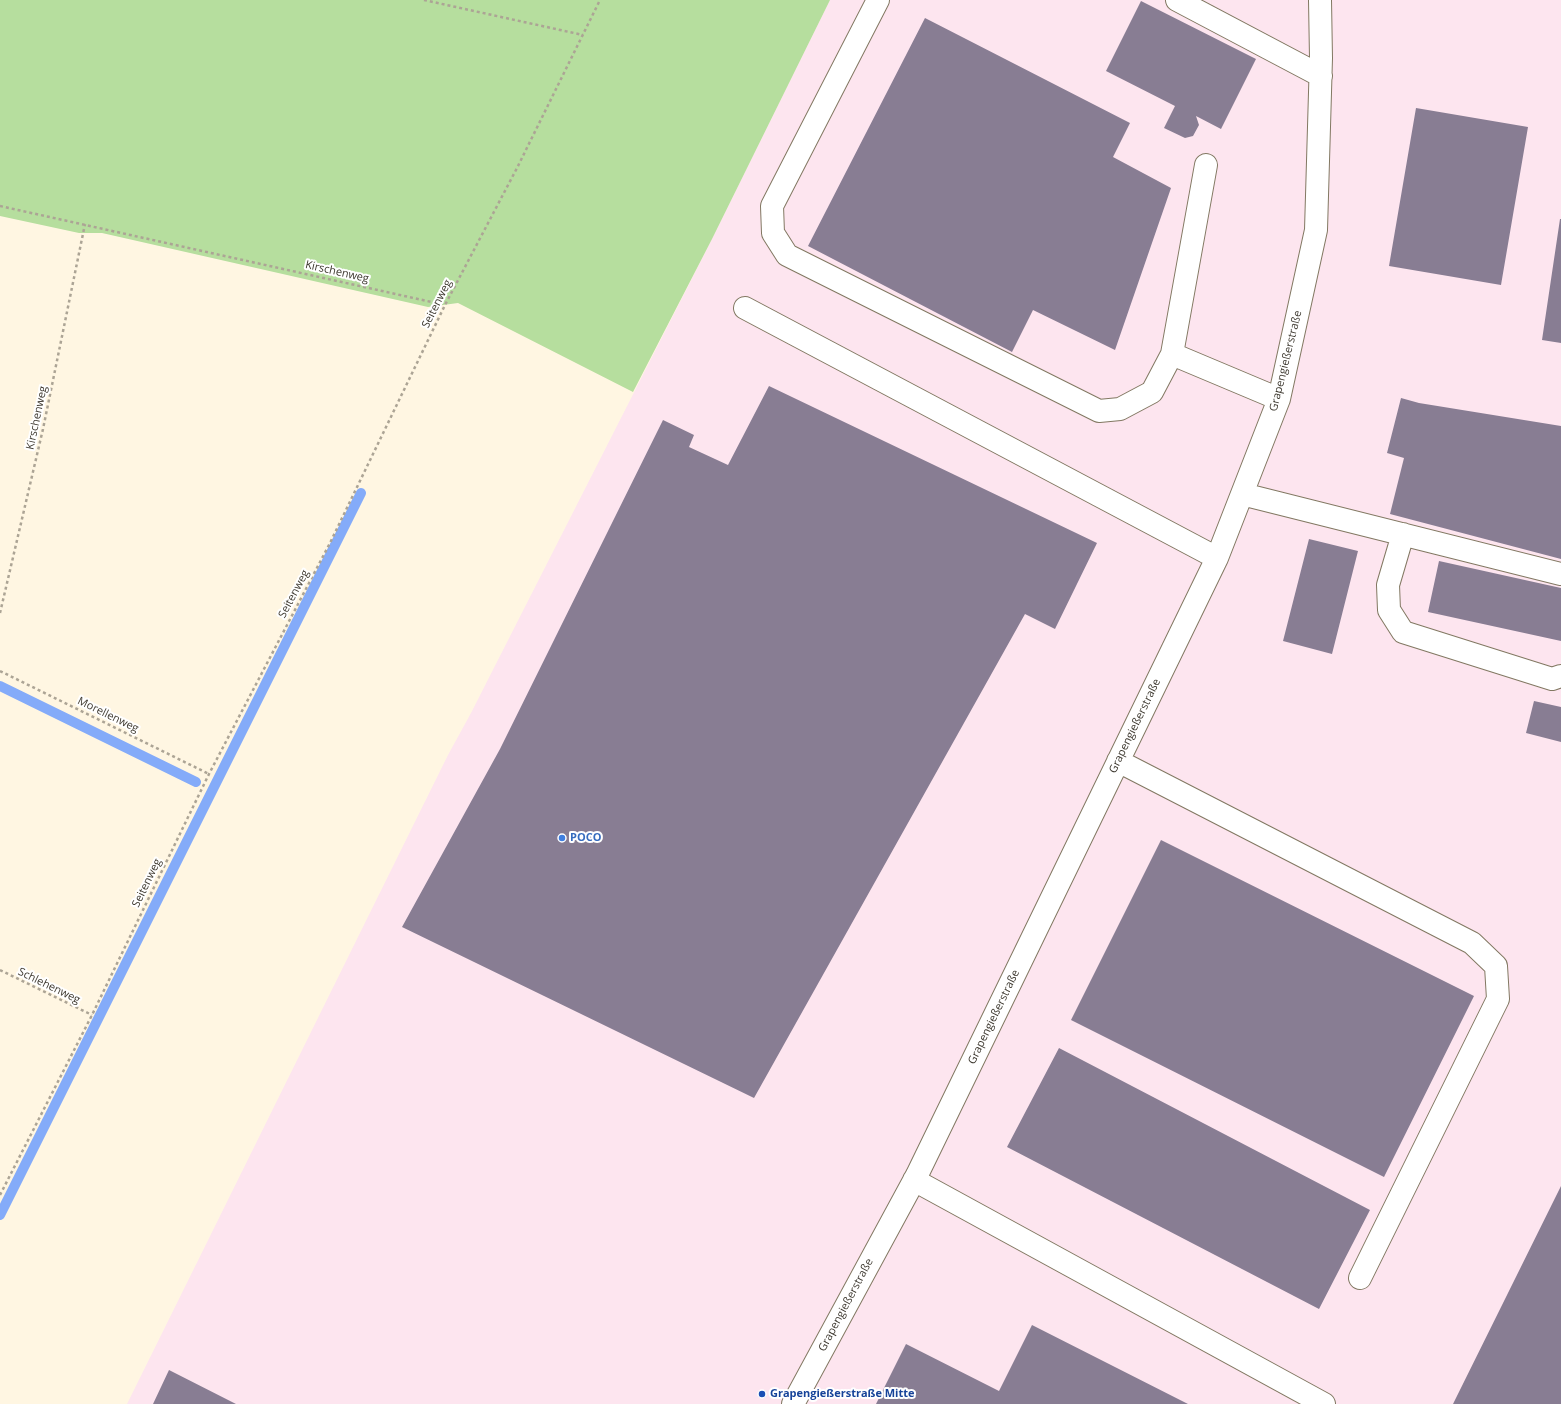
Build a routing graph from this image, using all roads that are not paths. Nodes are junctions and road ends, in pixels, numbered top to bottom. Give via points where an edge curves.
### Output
1 (878, 0) edge
2 (1177, 0) edge
3 (1320, 0) edge
4 (1321, 76) junction
5 (1206, 165) dead end
6 (745, 308) dead end
7 (1172, 354) junction
8 (1279, 399) junction
9 (1242, 494) junction
10 (1403, 534) junction
11 (1217, 558) junction
12 (1561, 574) edge
13 (1561, 676) edge
14 (1118, 760) junction
15 (914, 1180) junction
16 (1360, 1278) dead end
17 (793, 1404) edge
18 (1324, 1404) edge

1 - 7 street via 772,206 773,233 787,255 1099,411 1120,409 1152,392
2 - 4 street
3 - 4 street, Grapengießerstraße
4 - 8 street, Grapengießerstraße via 1316,230
5 - 7 street
6 - 11 street
7 - 8 street
8 - 9 street, Grapengießerstraße
9 - 10 street
9 - 11 street, Grapengießerstraße
10 - 12 street
10 - 13 street via 1388,585 1389,610 1403,632 1552,678
11 - 14 street, Grapengießerstraße
14 - 15 street, Grapengießerstraße
14 - 16 street via 1472,943 1496,966 1498,999
15 - 17 street, Grapengießerstraße
15 - 18 street

